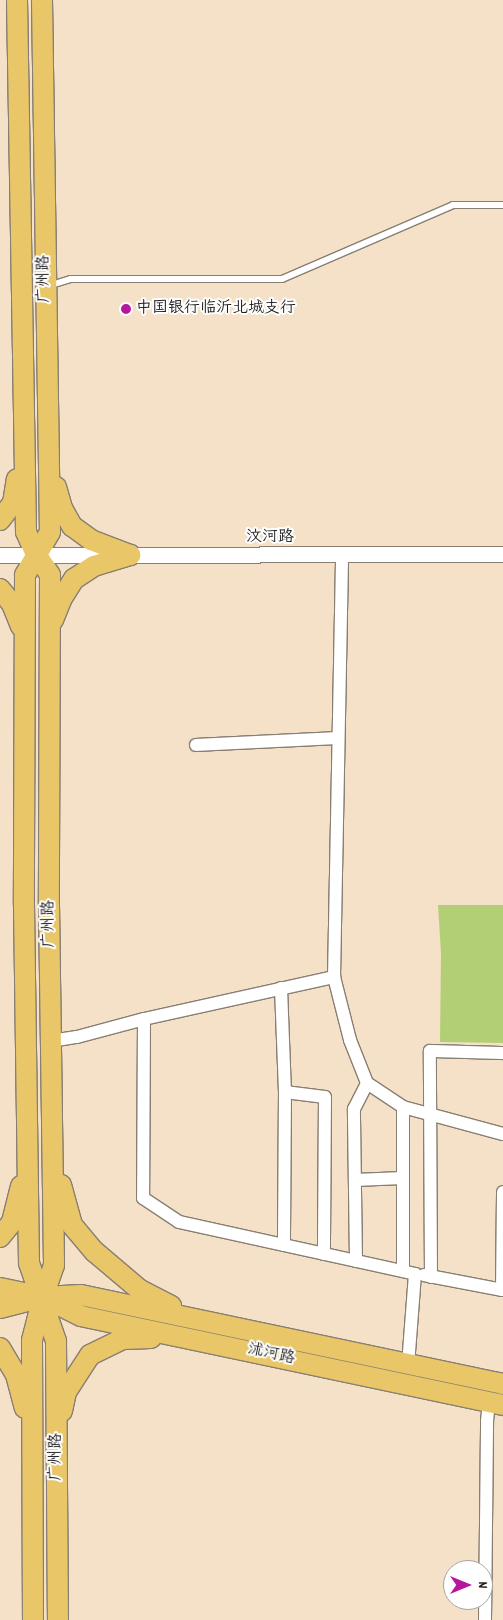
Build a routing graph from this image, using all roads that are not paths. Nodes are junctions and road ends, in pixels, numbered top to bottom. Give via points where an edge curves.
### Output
1 (17, 0) edge
2 (42, 0) edge
3 (503, 205) edge
4 (45, 287) junction
5 (23, 450) junction
6 (48, 454) junction
7 (0, 520) edge
8 (0, 548) edge
9 (36, 554) junction
10 (503, 554) edge
11 (130, 555) junction
12 (0, 556) edge
13 (342, 556) junction
14 (0, 589) edge
15 (50, 627) junction
16 (25, 637) junction
17 (337, 738) junction
18 (196, 746) dead end
19 (334, 977) junction
20 (282, 988) junction
21 (144, 1019) junction
22 (51, 1041) junction
23 (503, 1053) edge
24 (367, 1083) junction
25 (285, 1092) junction
26 (403, 1107) junction
27 (430, 1114) junction
28 (503, 1134) edge
29 (53, 1158) junction
30 (28, 1162) junction
31 (403, 1178) junction
32 (355, 1180) junction
33 (503, 1192) edge
34 (0, 1237) edge
35 (284, 1245) junction
36 (324, 1254) junction
37 (356, 1261) junction
38 (409, 1272) junction
39 (431, 1277) junction
40 (0, 1288) edge
41 (502, 1290) edge
42 (42, 1297) junction
43 (0, 1308) edge
44 (195, 1318) junction
45 (183, 1336) junction
46 (0, 1348) edge
47 (408, 1364) junction
48 (503, 1384) edge
49 (496, 1403) edge
50 (32, 1432) junction
51 (56, 1440) junction
52 (33, 1620) edge
53 (58, 1620) edge
54 (486, 1620) edge

1 - 5 main road, 广州路
2 - 4 main road, 广州路
3 - 4 lane via 452,205 282,279 70,280
4 - 6 main road, 广州路
5 - 7 main road via 13,503
5 - 9 main road, 广州路 via 26,532
6 - 9 main road, 广州路 via 50,532
6 - 11 main road via 62,508 72,526 91,540
8 - 9 street, 汶河路
9 - 11 street, 汶河路
9 - 12 street, 汶河路
9 - 15 main road, 广州路 via 50,575
9 - 16 main road, 广州路 via 25,575
10 - 13 street, 汶河路
11 - 13 street, 汶河路
11 - 15 main road via 94,566 74,579
13 - 17 street
14 - 16 main road via 12,604
15 - 22 main road, 广州路
16 - 30 main road, 广州路 via 24,905
17 - 18 street
17 - 19 street
19 - 20 street
19 - 24 street via 350,1040
20 - 21 street
20 - 25 street
21 - 22 street
21 - 35 street via 143,1198 179,1222
22 - 29 main road, 广州路
23 - 27 street via 430,1051
24 - 26 street
24 - 32 street via 354,1109
25 - 35 street
25 - 36 street via 325,1097
26 - 27 street
26 - 31 street
27 - 28 street
27 - 39 street
29 - 42 main road, 广州路 via 54,1264
29 - 44 main road via 72,1225 95,1252 140,1290
30 - 34 main road via 12,1222
30 - 42 main road, 广州路 via 29,1263
31 - 32 street
31 - 38 street
32 - 37 street
33 - 41 street
35 - 36 street
36 - 37 street
37 - 38 street
38 - 39 street
38 - 47 street
39 - 41 street
40 - 42 main road, 沭河路
42 - 43 main road, 沭河路
42 - 44 main road, 沭河路 via 81,1295
42 - 45 main road, 沭河路 via 81,1316
42 - 50 main road, 广州路 via 32,1340
42 - 51 main road, 广州路 via 56,1341
44 - 47 main road, 沭河路
45 - 49 main road, 沭河路
45 - 51 main road via 123,1339 90,1355 66,1392
46 - 50 main road via 16,1375
47 - 48 main road, 沭河路
49 - 54 street via 487,1421
50 - 52 main road, 广州路
51 - 53 main road, 广州路

